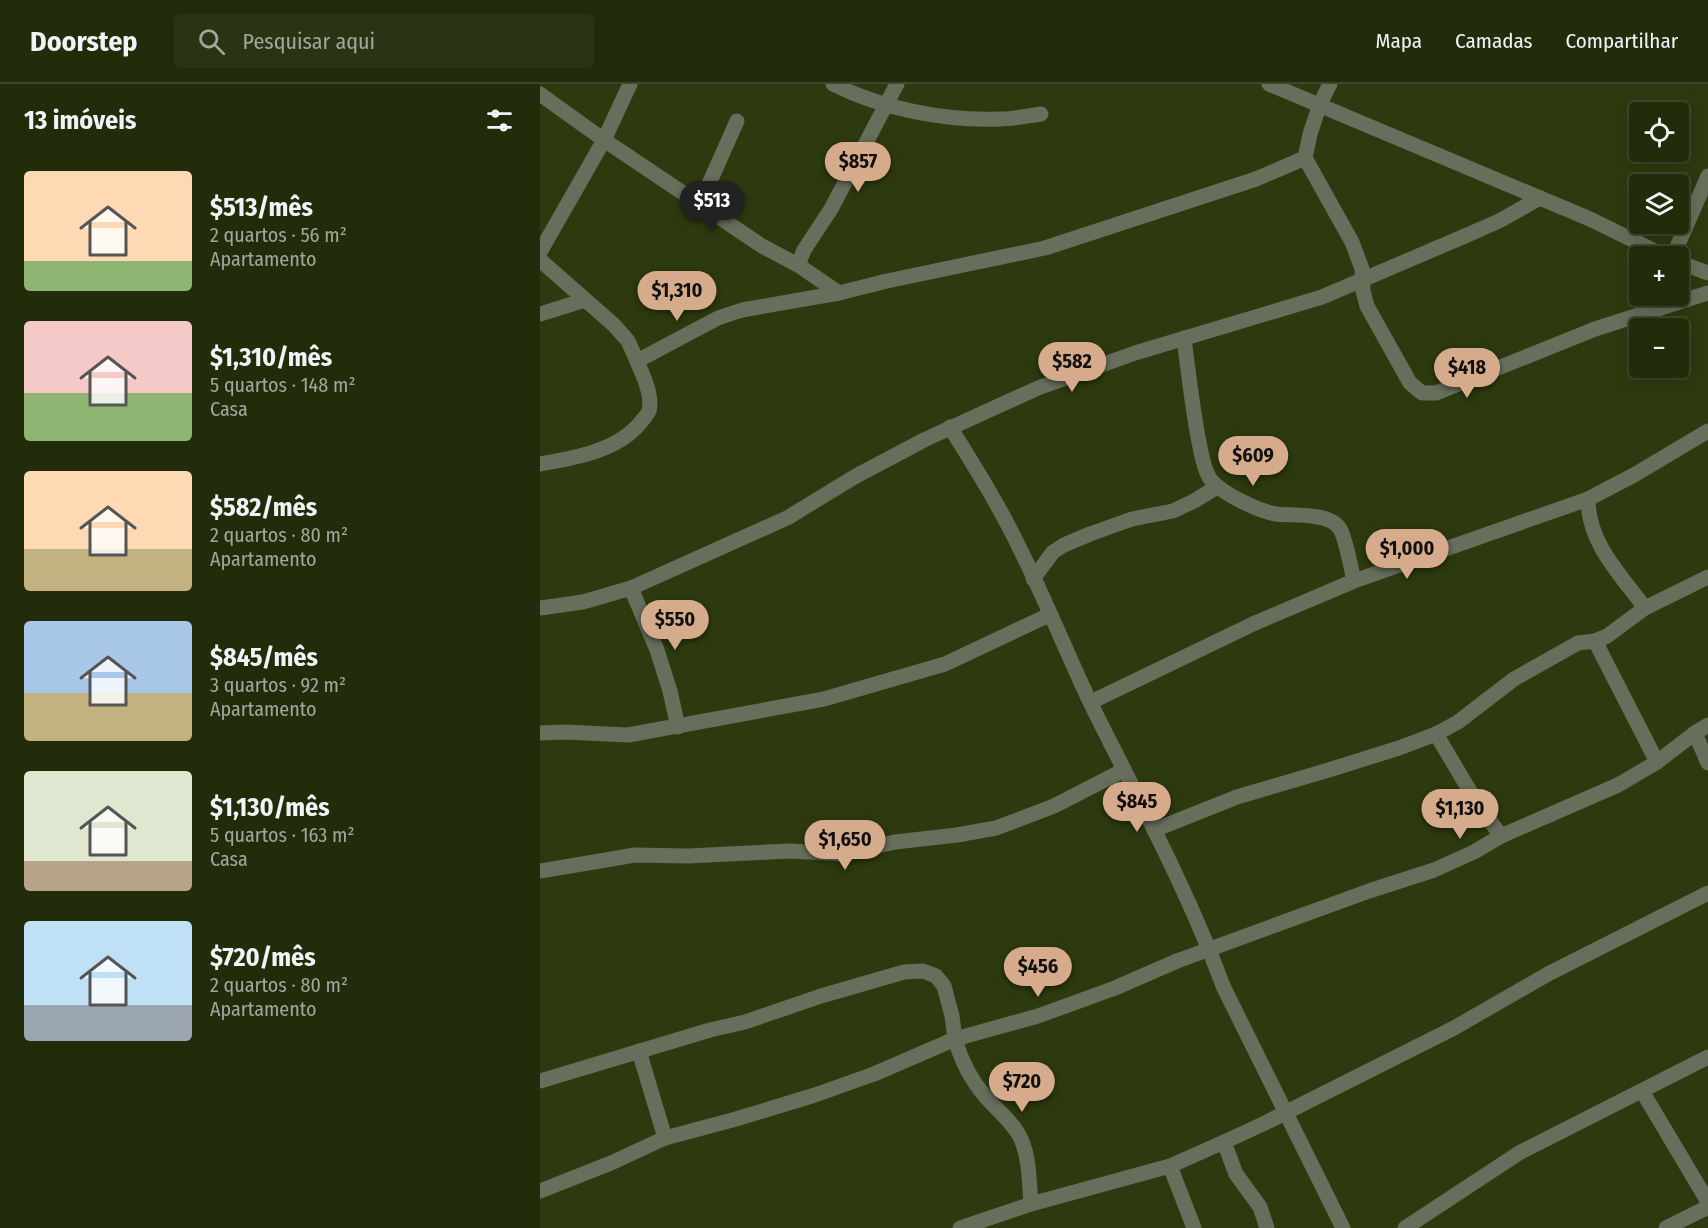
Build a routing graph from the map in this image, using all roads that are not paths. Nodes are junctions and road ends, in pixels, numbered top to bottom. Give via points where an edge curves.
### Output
1 (630, 84) edge
2 (833, 84) edge
3 (897, 84) edge
4 (1269, 84) edge
5 (1330, 84) edge
6 (540, 94) edge
7 (886, 105) junction
8 (1320, 105) junction
9 (1041, 114) dead end
10 (737, 121) dead end
11 (604, 140) junction
12 (1305, 158) junction
13 (1708, 176) edge
14 (1540, 198) junction
15 (700, 204) junction
16 (1645, 246) edge
17 (1677, 246) edge
18 (540, 252) edge
19 (540, 260) edge
20 (798, 265) junction
21 (1689, 266) edge
22 (1708, 273) edge
23 (1362, 279) junction
24 (840, 293) junction
25 (1708, 293) edge
26 (1689, 297) edge
27 (585, 300) junction
28 (1648, 306) edge
29 (540, 314) edge
30 (1185, 338) junction
31 (638, 361) junction
32 (951, 427) junction
33 (1708, 431) edge
34 (540, 464) edge
35 (1217, 486) junction
36 (1588, 499) junction
37 (1708, 577) edge
38 (1033, 579) junction
39 (1354, 581) junction
40 (631, 588) junction
41 (540, 608) edge
42 (1645, 608) junction
43 (1050, 615) junction
44 (1595, 640) junction
45 (1091, 702) junction
46 (678, 727) junction
47 (1701, 729) edge
48 (540, 733) edge
49 (1436, 734) junction
50 (1657, 762) junction
51 (1708, 763) edge
52 (1124, 770) junction
53 (1154, 830) junction
54 (1501, 836) junction
55 (540, 872) edge
56 (1708, 893) edge
57 (1210, 949) junction
58 (955, 1038) junction
59 (639, 1051) junction
60 (1708, 1057) edge
61 (540, 1081) edge
62 (1642, 1091) junction
63 (1286, 1112) junction
64 (665, 1138) junction
65 (1224, 1142) junction
66 (1170, 1166) junction
67 (540, 1191) edge
68 (1708, 1202) edge
69 (1031, 1204) junction
70 (1708, 1207) edge
71 (960, 1228) edge
72 (1194, 1228) edge
73 (1267, 1228) edge
74 (1343, 1228) edge
75 (1405, 1228) edge
76 (1666, 1228) edge

1 - 11 street
2 - 7 street
3 - 7 street
4 - 8 street
5 - 8 street
6 - 11 street
7 - 9 street via 964,119
7 - 20 street
8 - 12 street
8 - 14 street
10 - 15 street
11 - 15 street
11 - 18 street
12 - 23 street via 1352,242
12 - 24 street via 1256,179 1045,248
13 - 17 street
14 - 16 street
14 - 23 street via 1491,225
15 - 20 street
19 - 27 street
20 - 24 street
21 - 22 street
23 - 28 street via 1367,306 1410,384 1422,393 1436,393
23 - 30 street via 1322,297
24 - 31 street via 742,310 718,318
25 - 26 street
27 - 29 street
27 - 31 street via 628,341
30 - 32 street via 1038,388
30 - 35 street via 1203,464
31 - 34 street via 648,389 649,411 636,427 608,446 576,458
32 - 38 street
32 - 40 street via 856,476 787,518
33 - 36 street
35 - 38 street via 1173,511 1132,519 1064,545 1053,552
35 - 39 street via 1260,510 1334,522 1341,529
36 - 39 street
36 - 42 street via 1594,535
37 - 42 street
38 - 43 street
39 - 45 street via 1255,623
40 - 41 street via 583,602
40 - 46 street via 657,650
42 - 44 street via 1607,636
43 - 45 street
43 - 46 street via 945,664 824,699
44 - 49 street via 1578,643 1514,678 1465,717
44 - 50 street
45 - 52 street
46 - 48 street via 628,735
47 - 50 street
47 - 51 street
49 - 53 street via 1237,797
49 - 54 street
50 - 54 street via 1618,785
52 - 53 street
52 - 55 street via 1054,806 996,828 957,835 895,842 843,854 790,851 635,855
53 - 57 street
54 - 57 street via 1434,870
56 - 63 street
57 - 58 street via 1038,1016
57 - 63 street via 1223,986
58 - 59 street via 944,986 936,976 923,971 861,984
58 - 64 street via 815,1095
58 - 69 street via 964,1066 982,1094 1022,1141
59 - 61 street
59 - 64 street
60 - 62 street
62 - 68 street
62 - 75 street via 1519,1153
63 - 65 street
63 - 74 street
64 - 67 street
65 - 66 street
65 - 73 street via 1236,1174 1260,1207
66 - 69 street
66 - 72 street
69 - 71 street
70 - 76 street

